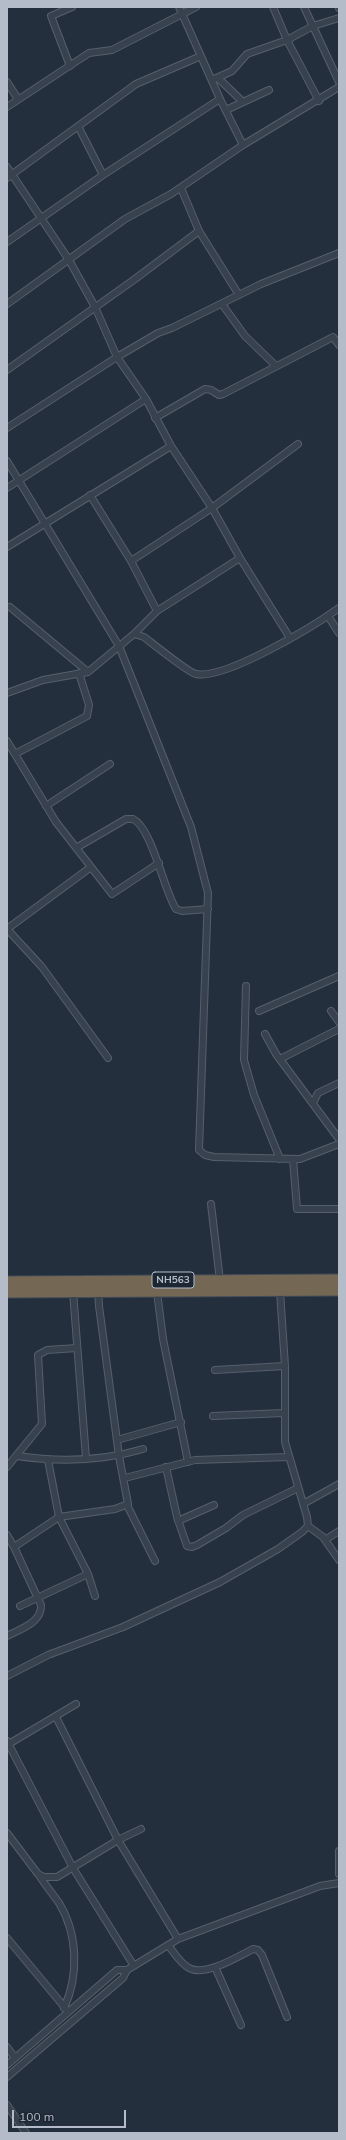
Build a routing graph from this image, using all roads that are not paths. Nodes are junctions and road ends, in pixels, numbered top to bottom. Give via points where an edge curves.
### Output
1 (72, 7) edge
2 (179, 7) edge
3 (196, 7) edge
4 (273, 7) edge
5 (304, 7) edge
6 (182, 15) junction
7 (339, 18) edge
8 (313, 26) junction
9 (287, 40) junction
10 (201, 56) junction
11 (70, 66) junction
12 (218, 78) junction
13 (212, 80) junction
14 (7, 82) edge
15 (339, 82) edge
16 (339, 87) edge
17 (269, 90) dead end
18 (18, 99) junction
19 (220, 99) junction
20 (319, 101) junction
21 (243, 102) junction
22 (7, 107) edge
23 (226, 110) junction
24 (78, 126) junction
25 (243, 145) junction
26 (7, 167) edge
27 (13, 174) junction
28 (103, 175) junction
29 (7, 178) edge
30 (181, 188) junction
31 (41, 218) junction
32 (199, 231) junction
33 (7, 242) edge
34 (339, 253) edge
35 (69, 260) junction
36 (239, 295) junction
37 (7, 304) edge
38 (222, 304) junction
39 (95, 307) junction
40 (339, 345) edge
41 (117, 357) junction
42 (276, 366) junction
43 (7, 370) edge
44 (146, 399) junction
45 (155, 418) junction
46 (7, 428) edge
47 (298, 444) dead end
48 (171, 446) junction
49 (7, 461) edge
50 (18, 480) junction
51 (7, 488) edge
52 (90, 495) junction
53 (212, 508) junction
54 (46, 523) junction
55 (7, 547) edge
56 (240, 558) junction
57 (131, 561) junction
58 (10, 607) dead end
59 (339, 608) edge
60 (157, 611) junction
61 (328, 616) junction
62 (339, 633) edge
63 (134, 634) junction
64 (290, 638) junction
65 (119, 646) junction
66 (88, 672) junction
67 (79, 673) junction
68 (7, 693) edge
69 (7, 741) edge
70 (15, 754) junction
71 (110, 764) dead end
72 (46, 806) junction
73 (76, 848) junction
74 (158, 863) junction
75 (91, 867) junction
76 (208, 908) junction
77 (7, 929) edge
78 (339, 976) edge
79 (246, 986) dead end
80 (259, 1011) dead end
81 (331, 1011) dead end
82 (339, 1022) edge
83 (339, 1029) edge
84 (265, 1034) dead end
85 (108, 1058) dead end
86 (280, 1059) junction
87 (339, 1083) edge
88 (312, 1103) junction
89 (339, 1139) edge
90 (339, 1144) edge
91 (280, 1159) junction
92 (293, 1159) junction
93 (211, 1204) dead end
94 (339, 1209) edge
95 (98, 1280) junction
96 (339, 1280) edge
97 (220, 1281) junction
98 (7, 1282) edge
99 (339, 1290) edge
100 (98, 1291) junction
101 (280, 1291) junction
102 (7, 1292) edge
103 (73, 1292) junction
104 (157, 1292) junction
105 (77, 1348) junction
106 (285, 1366) junction
107 (215, 1370) dead end
108 (284, 1413) junction
109 (213, 1416) dead end
110 (181, 1422) junction
111 (117, 1440) junction
112 (143, 1449) dead end
113 (17, 1456) junction
114 (119, 1456) junction
115 (289, 1457) junction
116 (86, 1458) junction
117 (48, 1460) junction
118 (188, 1462) junction
119 (7, 1467) edge
120 (166, 1467) junction
121 (125, 1478) junction
122 (339, 1484) edge
123 (298, 1488) junction
124 (303, 1504) junction
125 (127, 1505) junction
126 (214, 1505) dead end
127 (59, 1517) junction
128 (178, 1521) junction
129 (308, 1526) junction
130 (339, 1531) edge
131 (7, 1535) edge
132 (325, 1540) junction
133 (14, 1547) junction
134 (339, 1560) edge
135 (155, 1561) dead end
136 (88, 1574) junction
137 (95, 1596) dead end
138 (38, 1598) junction
139 (20, 1606) dead end
140 (7, 1636) edge
141 (7, 1676) edge
142 (76, 1704) dead end
143 (56, 1717) junction
144 (8, 1743) edge
145 (141, 1829) dead end
146 (7, 1833) edge
147 (118, 1840) junction
148 (339, 1851) edge
149 (73, 1868) junction
150 (38, 1874) junction
151 (339, 1874) edge
152 (337, 1883) edge
153 (7, 1938) edge
154 (178, 1939) junction
155 (168, 1945) junction
156 (134, 1966) junction
157 (215, 1967) junction
158 (127, 1970) junction
159 (66, 2010) junction
160 (287, 2017) dead end
161 (74, 2019) junction
162 (241, 2025) dead end
163 (7, 2049) edge
164 (15, 2058) junction
165 (7, 2065) edge
166 (7, 2077) edge
167 (7, 2105) edge
168 (26, 2133) edge

1 - 11 street via 51,16
2 - 6 street
3 - 6 street
4 - 9 street
5 - 8 street
6 - 10 street
6 - 11 street via 112,50 89,53
7 - 8 street
8 - 9 street
8 - 15 street
9 - 12 street via 248,54 232,71
9 - 20 street
10 - 13 street
10 - 24 street via 136,84
11 - 18 street
12 - 13 street
12 - 21 street
13 - 19 street
14 - 18 street
16 - 20 street
17 - 21 street
18 - 22 street
19 - 23 street
19 - 28 street
20 - 25 street
21 - 23 street
23 - 25 street
24 - 27 street
24 - 28 street
25 - 30 street
26 - 27 street
27 - 29 street
27 - 31 street
28 - 31 street
30 - 32 street
30 - 35 street via 126,220
31 - 33 street
31 - 35 street
32 - 36 street
32 - 39 street
34 - 36 street
35 - 37 street
35 - 39 street
36 - 38 street
38 - 41 street via 158,333
38 - 42 street via 245,336
39 - 41 street
39 - 43 street
40 - 42 street via 333,337
41 - 44 street
41 - 46 street
42 - 45 street via 219,395 205,389
44 - 45 street
44 - 50 street
45 - 48 street
47 - 53 street
48 - 52 street
48 - 53 street
49 - 50 street
50 - 51 street
50 - 54 street
52 - 54 street
52 - 57 street
53 - 56 street
53 - 57 street
54 - 55 street
54 - 65 street
56 - 60 street
56 - 64 street
57 - 60 street
58 - 66 street
59 - 61 street
60 - 63 street
61 - 62 street
61 - 64 street
63 - 64 street via 144,637 195,674 214,673 243,662
63 - 65 street
65 - 66 street
65 - 76 street via 191,827 208,893
66 - 67 street
67 - 68 street via 43,680
67 - 70 street via 88,705 87,716
69 - 70 street
70 - 72 street
71 - 72 street
72 - 73 street
73 - 74 street via 126,819 133,819 141,826
73 - 75 street
74 - 75 street via 112,894
74 - 76 street via 176,908 182,911
75 - 77 street
76 - 91 street via 199,1150 214,1157
77 - 85 street via 42,967
78 - 80 street
79 - 91 street via 244,1060 254,1095
81 - 82 street
83 - 86 street
84 - 86 street
86 - 88 street
87 - 88 street via 318,1093
88 - 89 street
90 - 92 street via 300,1159
91 - 92 street
92 - 94 street via 297,1209
93 - 97 street
95 - 97 highway, NH563
95 - 98 highway, NH563
95 - 100 street
96 - 97 highway, NH563
99 - 101 highway, NH563
100 - 103 highway, NH563
100 - 104 highway, NH563
100 - 111 street
101 - 104 highway, NH563
101 - 106 street
102 - 103 highway, NH563
103 - 105 street
104 - 110 street via 163,1339
105 - 113 street via 46,1350 38,1355 42,1424
105 - 116 street
106 - 107 street
106 - 108 street
108 - 109 street
108 - 115 street via 285,1442
110 - 111 street
110 - 118 street
111 - 114 street
112 - 114 street
113 - 117 street
113 - 119 street
114 - 116 street
114 - 121 street
115 - 118 street via 217,1458
115 - 123 street
116 - 117 street
117 - 127 street
118 - 120 street
120 - 121 street
120 - 128 street
121 - 125 street
122 - 124 street
123 - 124 street
123 - 128 street via 243,1515 192,1547 187,1546
124 - 129 street
125 - 127 street
125 - 135 street
126 - 128 street
127 - 133 street
127 - 136 street
129 - 132 street
129 - 141 street via 278,1549 183,1600 123,1627 48,1655
130 - 132 street
131 - 133 street
132 - 134 street
133 - 138 street
136 - 137 street
136 - 138 street
138 - 139 street
138 - 140 street via 42,1610 39,1618
142 - 143 street
143 - 144 street
143 - 147 street
144 - 149 street
145 - 147 street
146 - 150 street
147 - 149 street
147 - 154 street
148 - 151 street
149 - 150 street via 53,1878
149 - 156 street
150 - 159 street via 59,1904 72,1942 76,1965
152 - 154 street via 326,1884
153 - 159 street
154 - 155 street
155 - 156 street
155 - 157 street via 191,1969
156 - 158 street
157 - 160 street via 253,1949 258,1950
157 - 162 street
158 - 159 street via 117,1970
158 - 161 street via 123,1978
159 - 161 street
159 - 164 street
161 - 166 street
163 - 164 street
164 - 165 street
167 - 168 street

